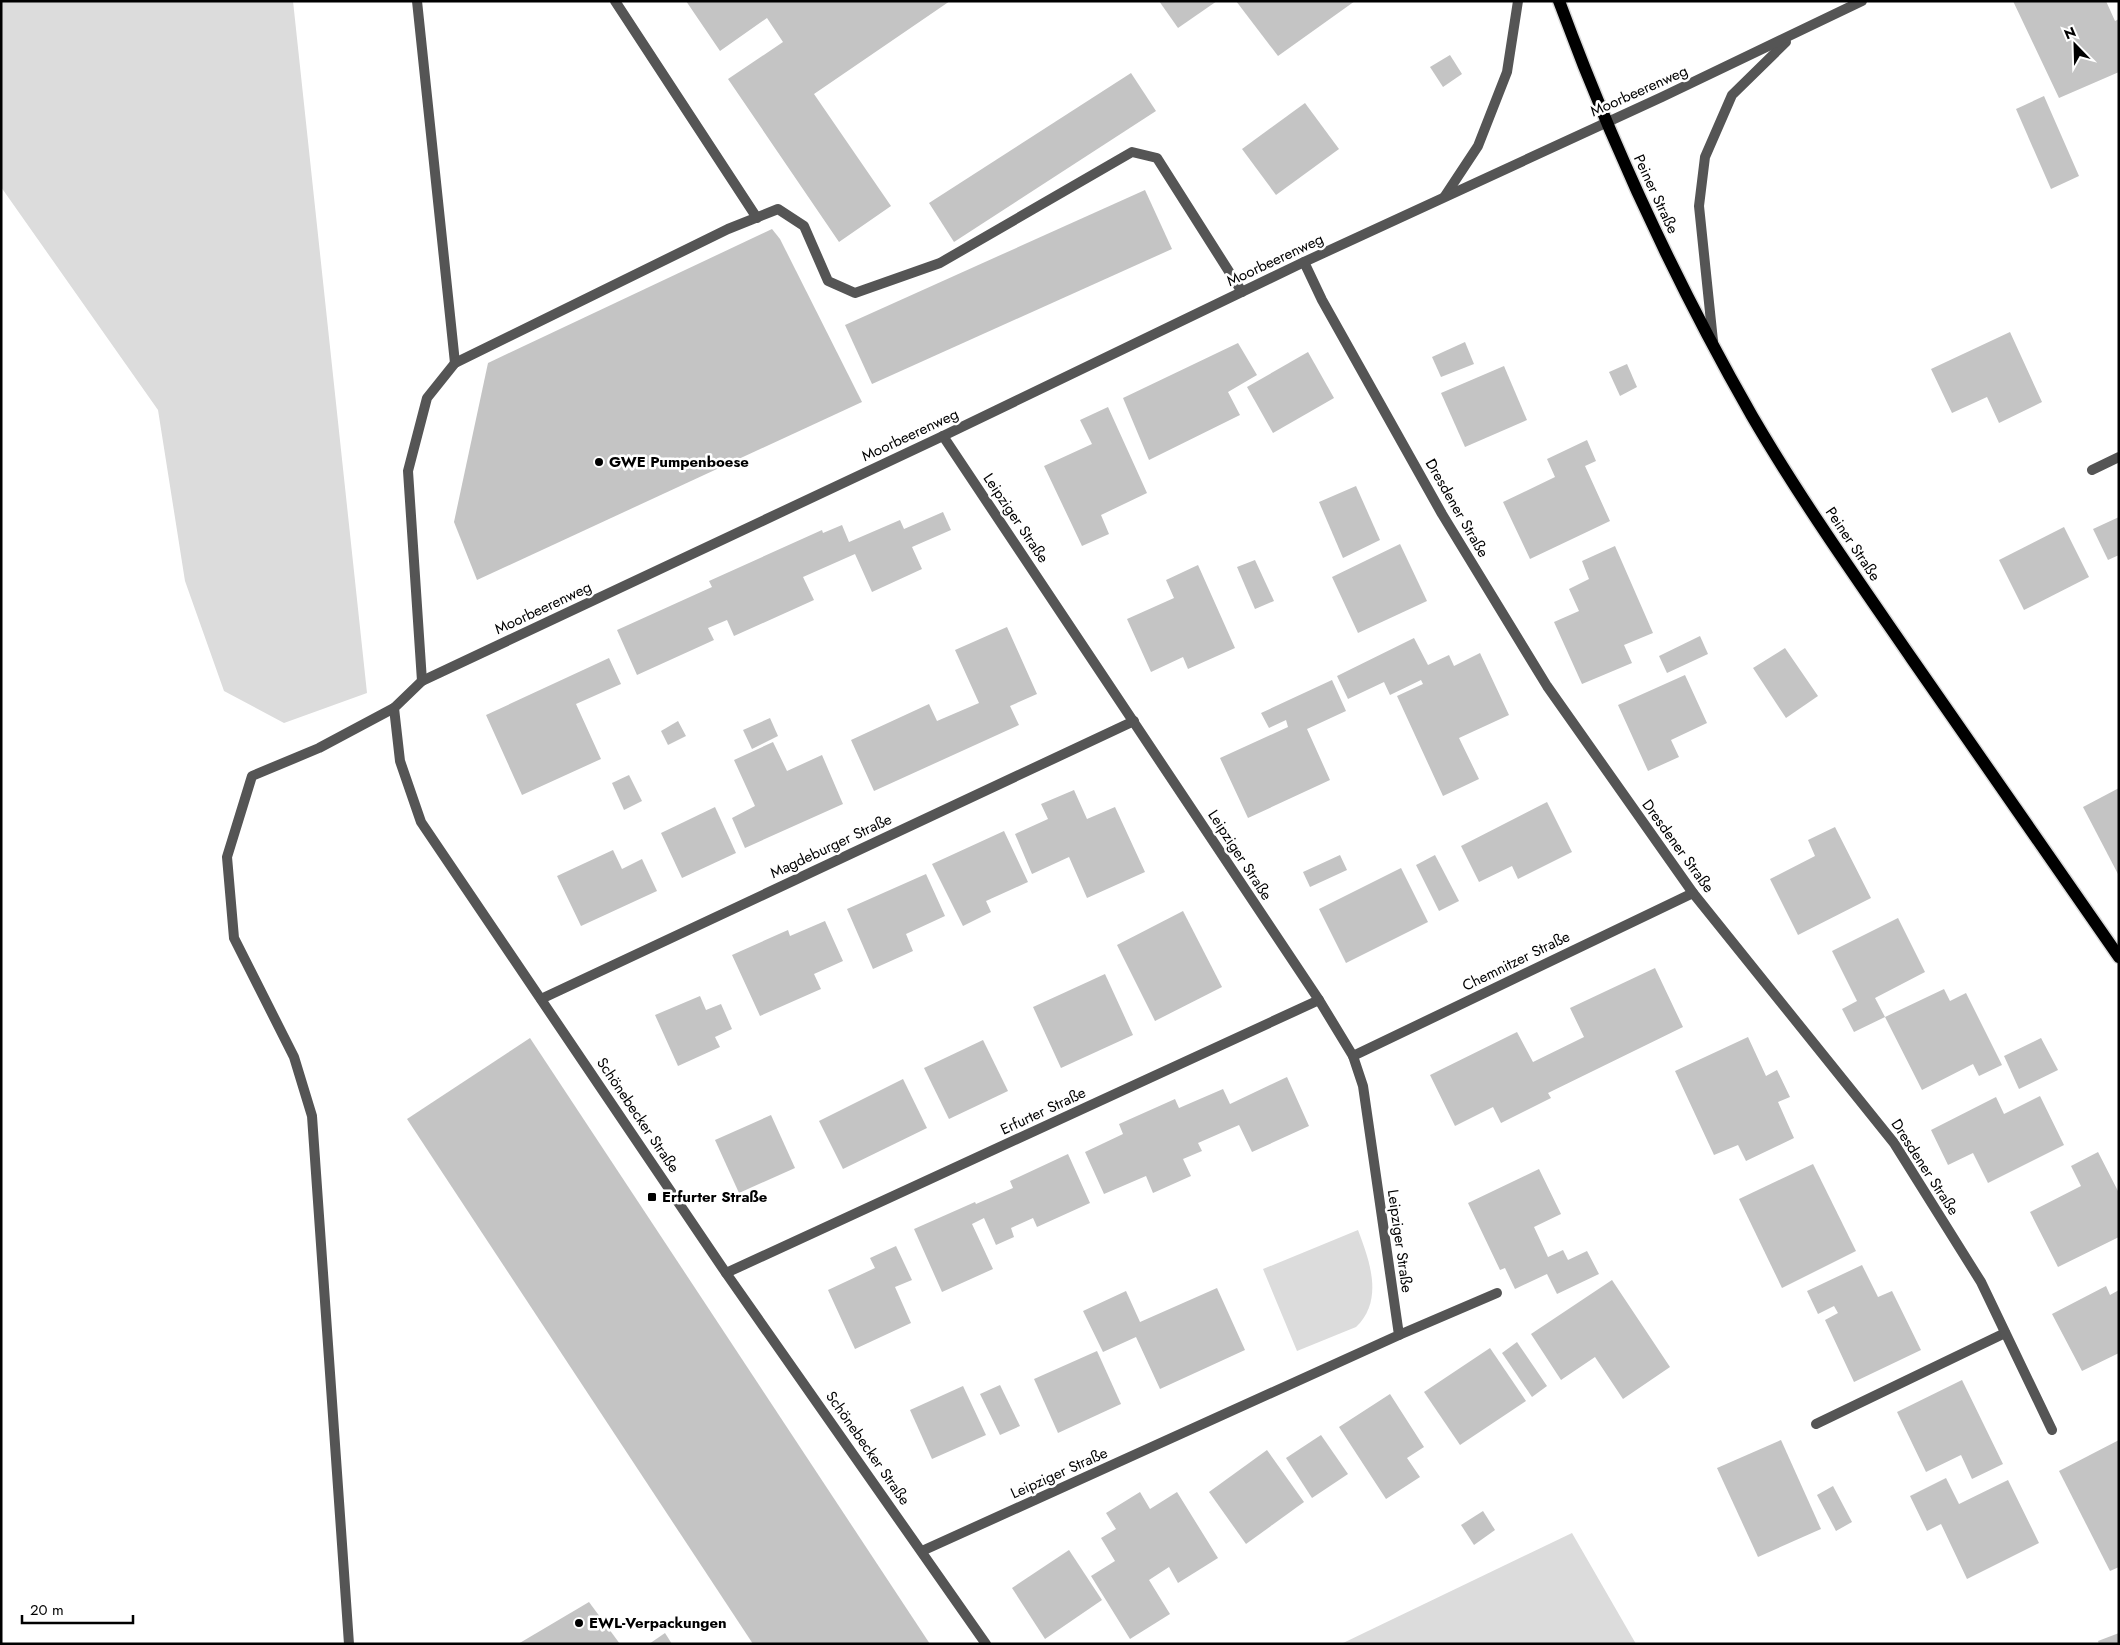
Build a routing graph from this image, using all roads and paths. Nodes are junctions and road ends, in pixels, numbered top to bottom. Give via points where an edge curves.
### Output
1 (417, 1) edge
2 (615, 1) edge
3 (1518, 1) edge
4 (1559, 1) edge
5 (1862, 1) edge
6 (1792, 36) junction
7 (1606, 122) junction
8 (1444, 198) junction
9 (758, 218) junction
10 (1304, 262) junction
11 (1242, 292) junction
12 (1714, 348) junction
13 (455, 363) junction
14 (943, 436) junction
15 (2119, 457) edge
16 (2092, 470) dead end
17 (422, 681) junction
18 (394, 708) junction
19 (1134, 721) junction
20 (1692, 893) junction
21 (2119, 957) edge
22 (541, 999) junction
23 (1319, 1000) junction
24 (1353, 1056) junction
25 (726, 1273) junction
26 (1496, 1293) dead end
27 (2005, 1333) junction
28 (1399, 1335) junction
29 (1816, 1424) dead end
30 (2052, 1430) dead end
31 (922, 1551) junction
32 (349, 1644) edge
33 (986, 1644) edge

1 - 13 street
2 - 9 street
3 - 8 street via 1507,72 1478,146
4 - 7 main road, Peiner Straße
5 - 6 street, Moorbeerenweg
6 - 7 street, Moorbeerenweg
6 - 12 street, Moorbeerenweg via 1732,96 1705,157 1699,206
7 - 8 street, Moorbeerenweg
7 - 12 main road, Peiner Straße via 1666,255
8 - 10 street, Moorbeerenweg
9 - 11 street via 778,209 804,226 828,281 855,293 940,263 1132,152 1158,158
9 - 13 street via 728,229
10 - 11 street, Moorbeerenweg
10 - 20 street, Dresdener Straße via 1442,514 1547,686
11 - 14 street, Moorbeerenweg
12 - 21 main road, Peiner Straße via 1804,500
13 - 17 street via 427,398 408,471
14 - 17 street, Moorbeerenweg
14 - 19 street, Leipziger Straße
15 - 16 street
17 - 18 street, Moorbeerenweg
18 - 22 street, Schönebecker Straße via 400,761 421,822
18 - 32 street, Moorbeerenweg via 318,748 252,776 227,857 234,938 294,1057 312,1116
19 - 22 street, Magdeburger Straße
19 - 23 street, Leipziger Straße
20 - 24 street, Chemnitzer Straße
20 - 27 street, Dresdener Straße via 1894,1143 1981,1282
22 - 25 street, Schönebecker Straße
23 - 24 street, Leipziger Straße
23 - 25 street, Erfurter Straße
24 - 28 street, Leipziger Straße via 1363,1086
25 - 31 street, Schönebecker Straße
26 - 28 street, Leipziger Straße
27 - 29 street
27 - 30 street, Dresdener Straße
28 - 31 street, Leipziger Straße
31 - 33 street, Schönebecker Straße

